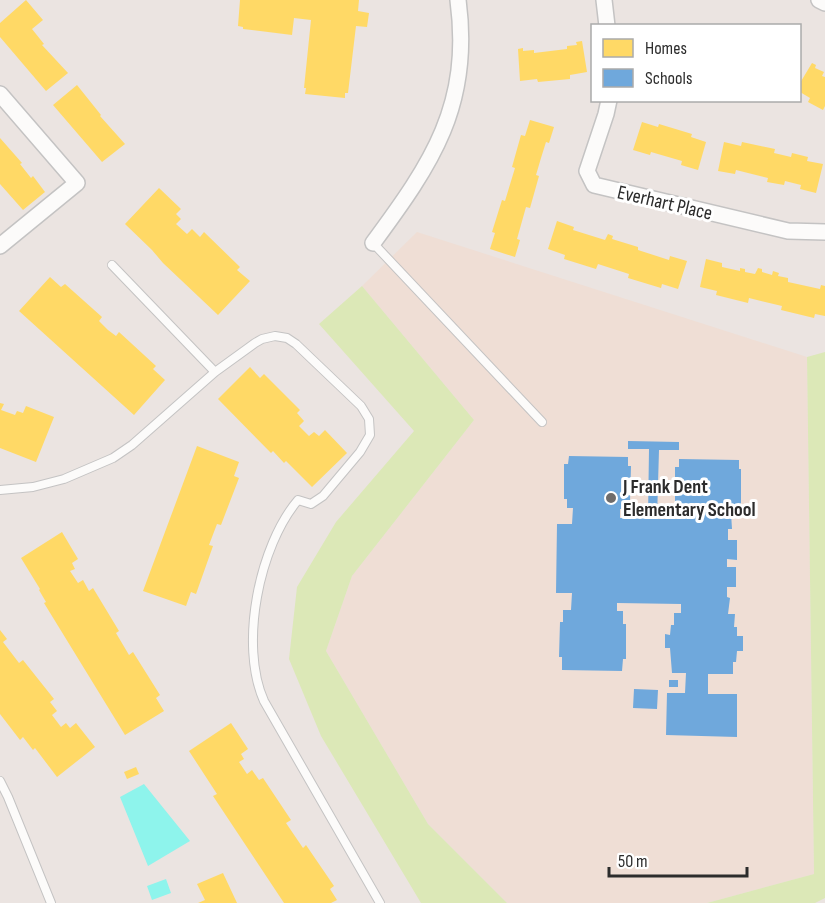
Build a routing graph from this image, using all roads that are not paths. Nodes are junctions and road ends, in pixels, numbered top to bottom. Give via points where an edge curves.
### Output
1 (604, 0) edge
2 (819, 0) edge
3 (462, 1) edge
4 (825, 3) edge
5 (607, 24) edge
6 (0, 94) edge
7 (609, 102) edge
8 (825, 232) edge
9 (373, 243) joint
10 (0, 246) edge
11 (112, 265) dead end
12 (215, 372) junction
13 (542, 422) dead end
14 (0, 490) edge
15 (0, 781) edge
16 (51, 903) edge
17 (380, 903) edge

1 - 5 street
2 - 4 street
3 - 9 street via 459,80 448,121 420,177
6 - 10 street via 77,183
7 - 8 street, Everhart Place via 587,171 594,185 788,231
9 - 13 lane
11 - 12 lane
12 - 14 lane via 113,458 64,479
12 - 17 lane via 262,339 287,338 361,406 369,419 370,435 360,452 323,496 310,504 298,500 276,533 263,571 253,632 258,686 264,701
15 - 16 lane

